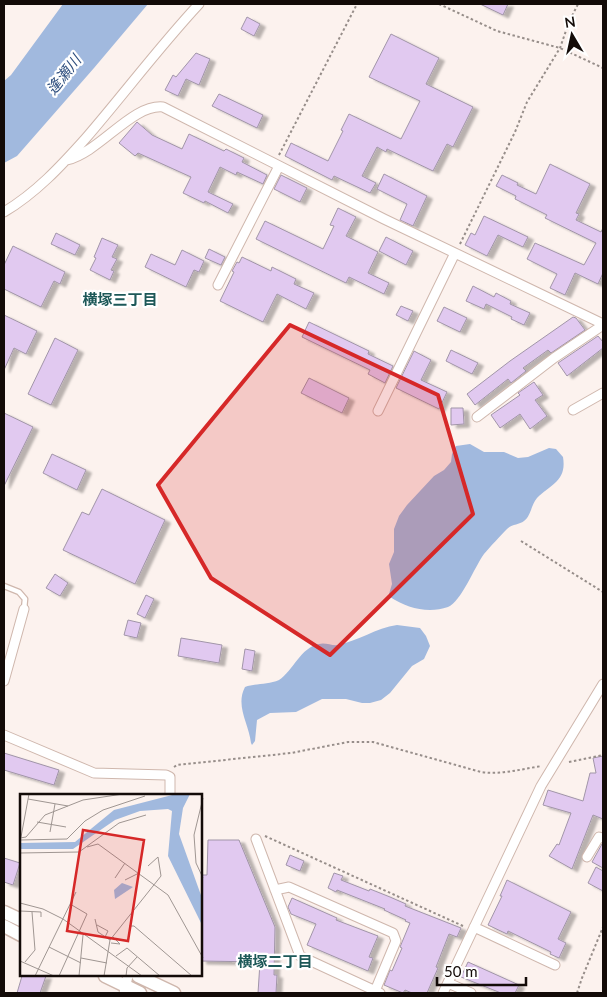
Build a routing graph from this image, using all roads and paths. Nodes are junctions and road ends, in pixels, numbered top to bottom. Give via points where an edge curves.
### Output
1 (199, 4) edge
2 (356, 4) edge
3 (439, 4) edge
4 (578, 4) edge
5 (560, 48) junction
6 (603, 68) edge
7 (67, 160) junction
8 (276, 165) junction
9 (4, 212) edge
10 (455, 253) junction
11 (218, 285) dead end
12 (603, 324) edge
13 (603, 393) edge
14 (572, 410) dead end
15 (378, 411) dead end
16 (477, 417) dead end
17 (521, 541) dead end
18 (4, 586) edge
19 (603, 592) edge
20 (24, 609) joint
21 (4, 681) edge
22 (603, 684) edge
23 (4, 735) edge
24 (603, 755) edge
25 (554, 764) junction
26 (166, 775) junction
27 (170, 794) edge
28 (603, 838) edge
29 (256, 839) joint
30 (587, 857) dead end
31 (275, 890) junction
32 (4, 912) edge
33 (20, 920) edge
34 (4, 926) edge
35 (603, 927) edge
36 (473, 928) junction
37 (20, 934) edge
38 (555, 966) dead end
39 (106, 977) edge
40 (140, 977) edge
41 (448, 983) junction
42 (126, 985) edge
43 (378, 992) edge
44 (140, 993) edge
45 (174, 993) edge
46 (443, 993) edge
47 (471, 993) edge
48 (578, 993) edge

1 - 7 street
2 - 8 path
3 - 5 path via 497,31
4 - 5 path
5 - 6 path
5 - 10 path via 527,102
7 - 8 street via 82,154 140,112 163,107
7 - 9 street via 52,176
8 - 10 street
8 - 11 street
10 - 12 street
10 - 15 street
12 - 16 street
13 - 14 street
17 - 19 path
18 - 20 lane via 25,598
20 - 21 street
22 - 25 street
23 - 26 street via 94,772
24 - 25 path
25 - 26 path via 493,774 359,741 291,753 177,765
25 - 36 street via 540,786
26 - 27 street via 170,777
28 - 30 street via 599,837
29 - 31 street
29 - 36 path via 266,836
31 - 43 street via 300,956
31 - 43 street via 289,887 393,933 396,941
32 - 33 street
34 - 37 street
35 - 48 path
36 - 38 street
36 - 41 street
39 - 42 street
40 - 45 street
41 - 46 street
41 - 47 street
42 - 44 street

